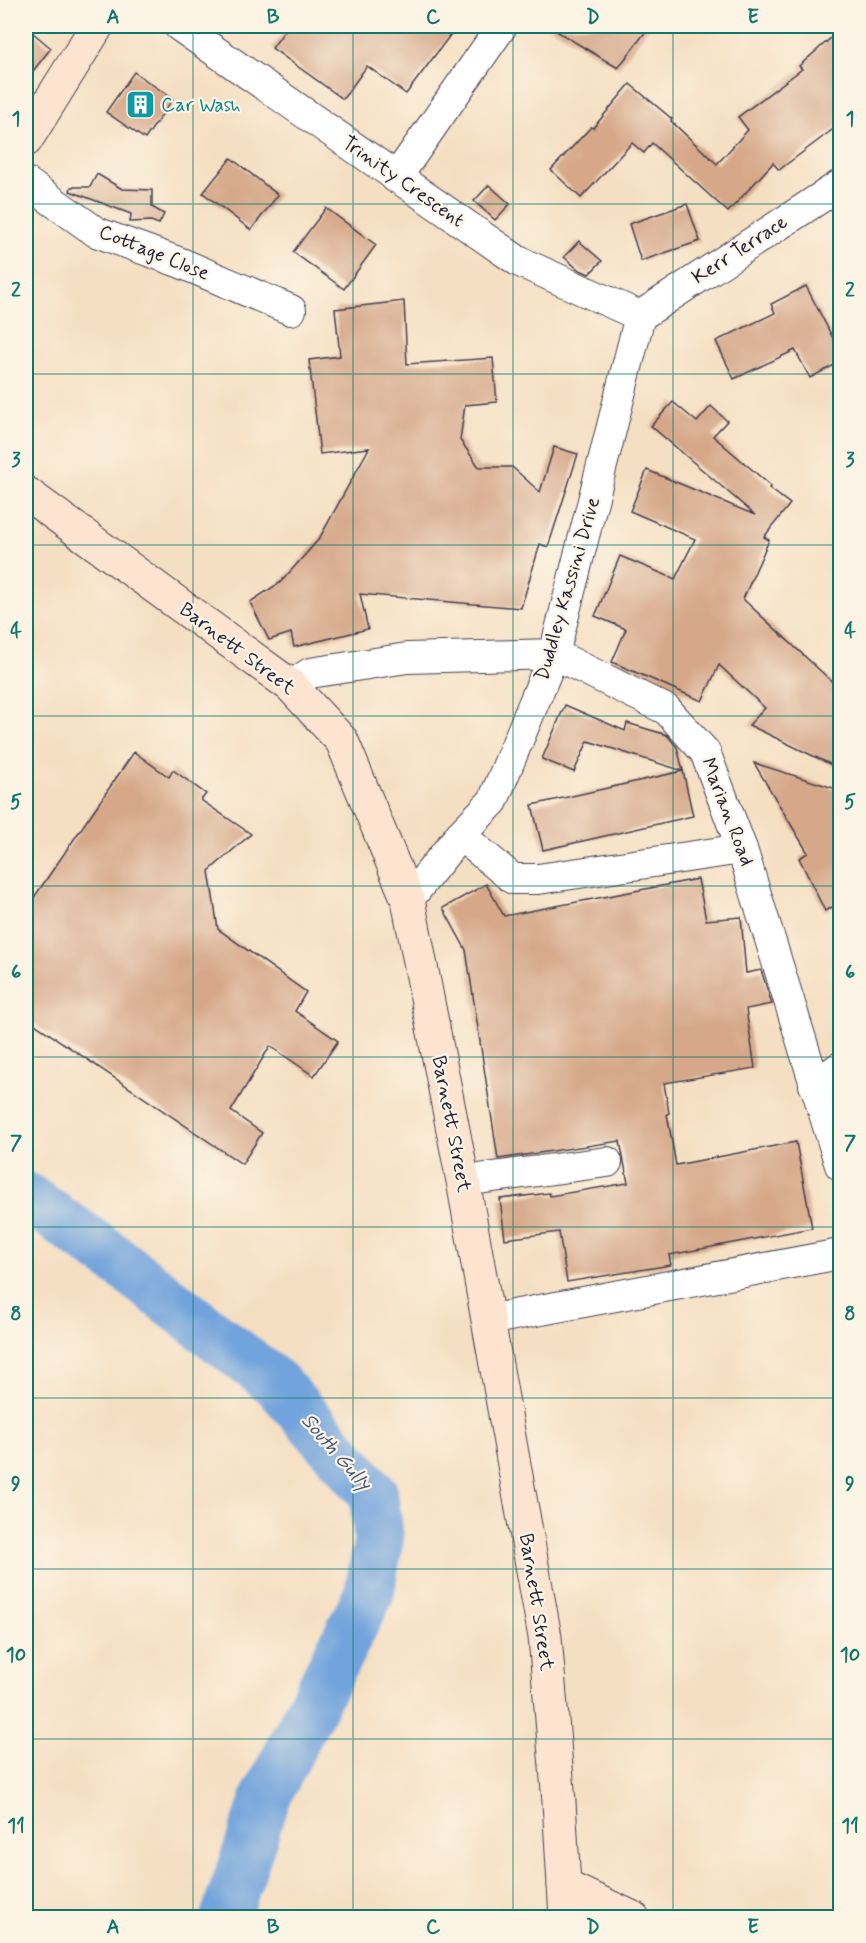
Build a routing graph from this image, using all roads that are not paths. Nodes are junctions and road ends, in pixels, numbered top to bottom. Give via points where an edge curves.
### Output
1 (97, 26) edge
2 (179, 26) edge
3 (502, 26) edge
4 (26, 140) edge
5 (396, 178) junction
6 (26, 182) edge
7 (840, 185) edge
8 (291, 310) dead end
9 (640, 316) junction
10 (26, 493) edge
11 (554, 654) junction
12 (291, 686) junction
13 (460, 836) junction
14 (742, 849) junction
15 (408, 900) junction
16 (840, 1067) edge
17 (814, 1085) junction
18 (607, 1162) dead end
19 (840, 1166) edge
20 (463, 1181) junction
21 (840, 1254) edge
22 (487, 1320) junction
23 (565, 1902) edge
24 (633, 1917) edge

1 - 4 main road
2 - 5 street, Trinity Crescent
3 - 5 street
5 - 9 street, Trinity Crescent via 518,261
6 - 8 street, Cottage Close via 96,232 181,262
7 - 9 street, Kerr Terrace
9 - 11 street, Duddley Kassini Drive
10 - 12 main road, Barnett Street
11 - 12 street, Marian Road via 407,658 310,673
11 - 13 street, Duddley Kassini Drive via 493,801
11 - 14 street, Marian Road via 667,710 705,752
12 - 15 main road, Barnett Street via 342,741
13 - 14 street via 513,879 538,879
13 - 15 street, Duddley Kassini Drive
14 - 17 street, Marian Road
15 - 20 main road, Barnett Street
16 - 17 street
17 - 19 street, Marian Road
18 - 20 street
20 - 22 main road, Barnett Street
21 - 22 street
22 - 23 main road, Barnett Street via 545,1637
23 - 24 main road

